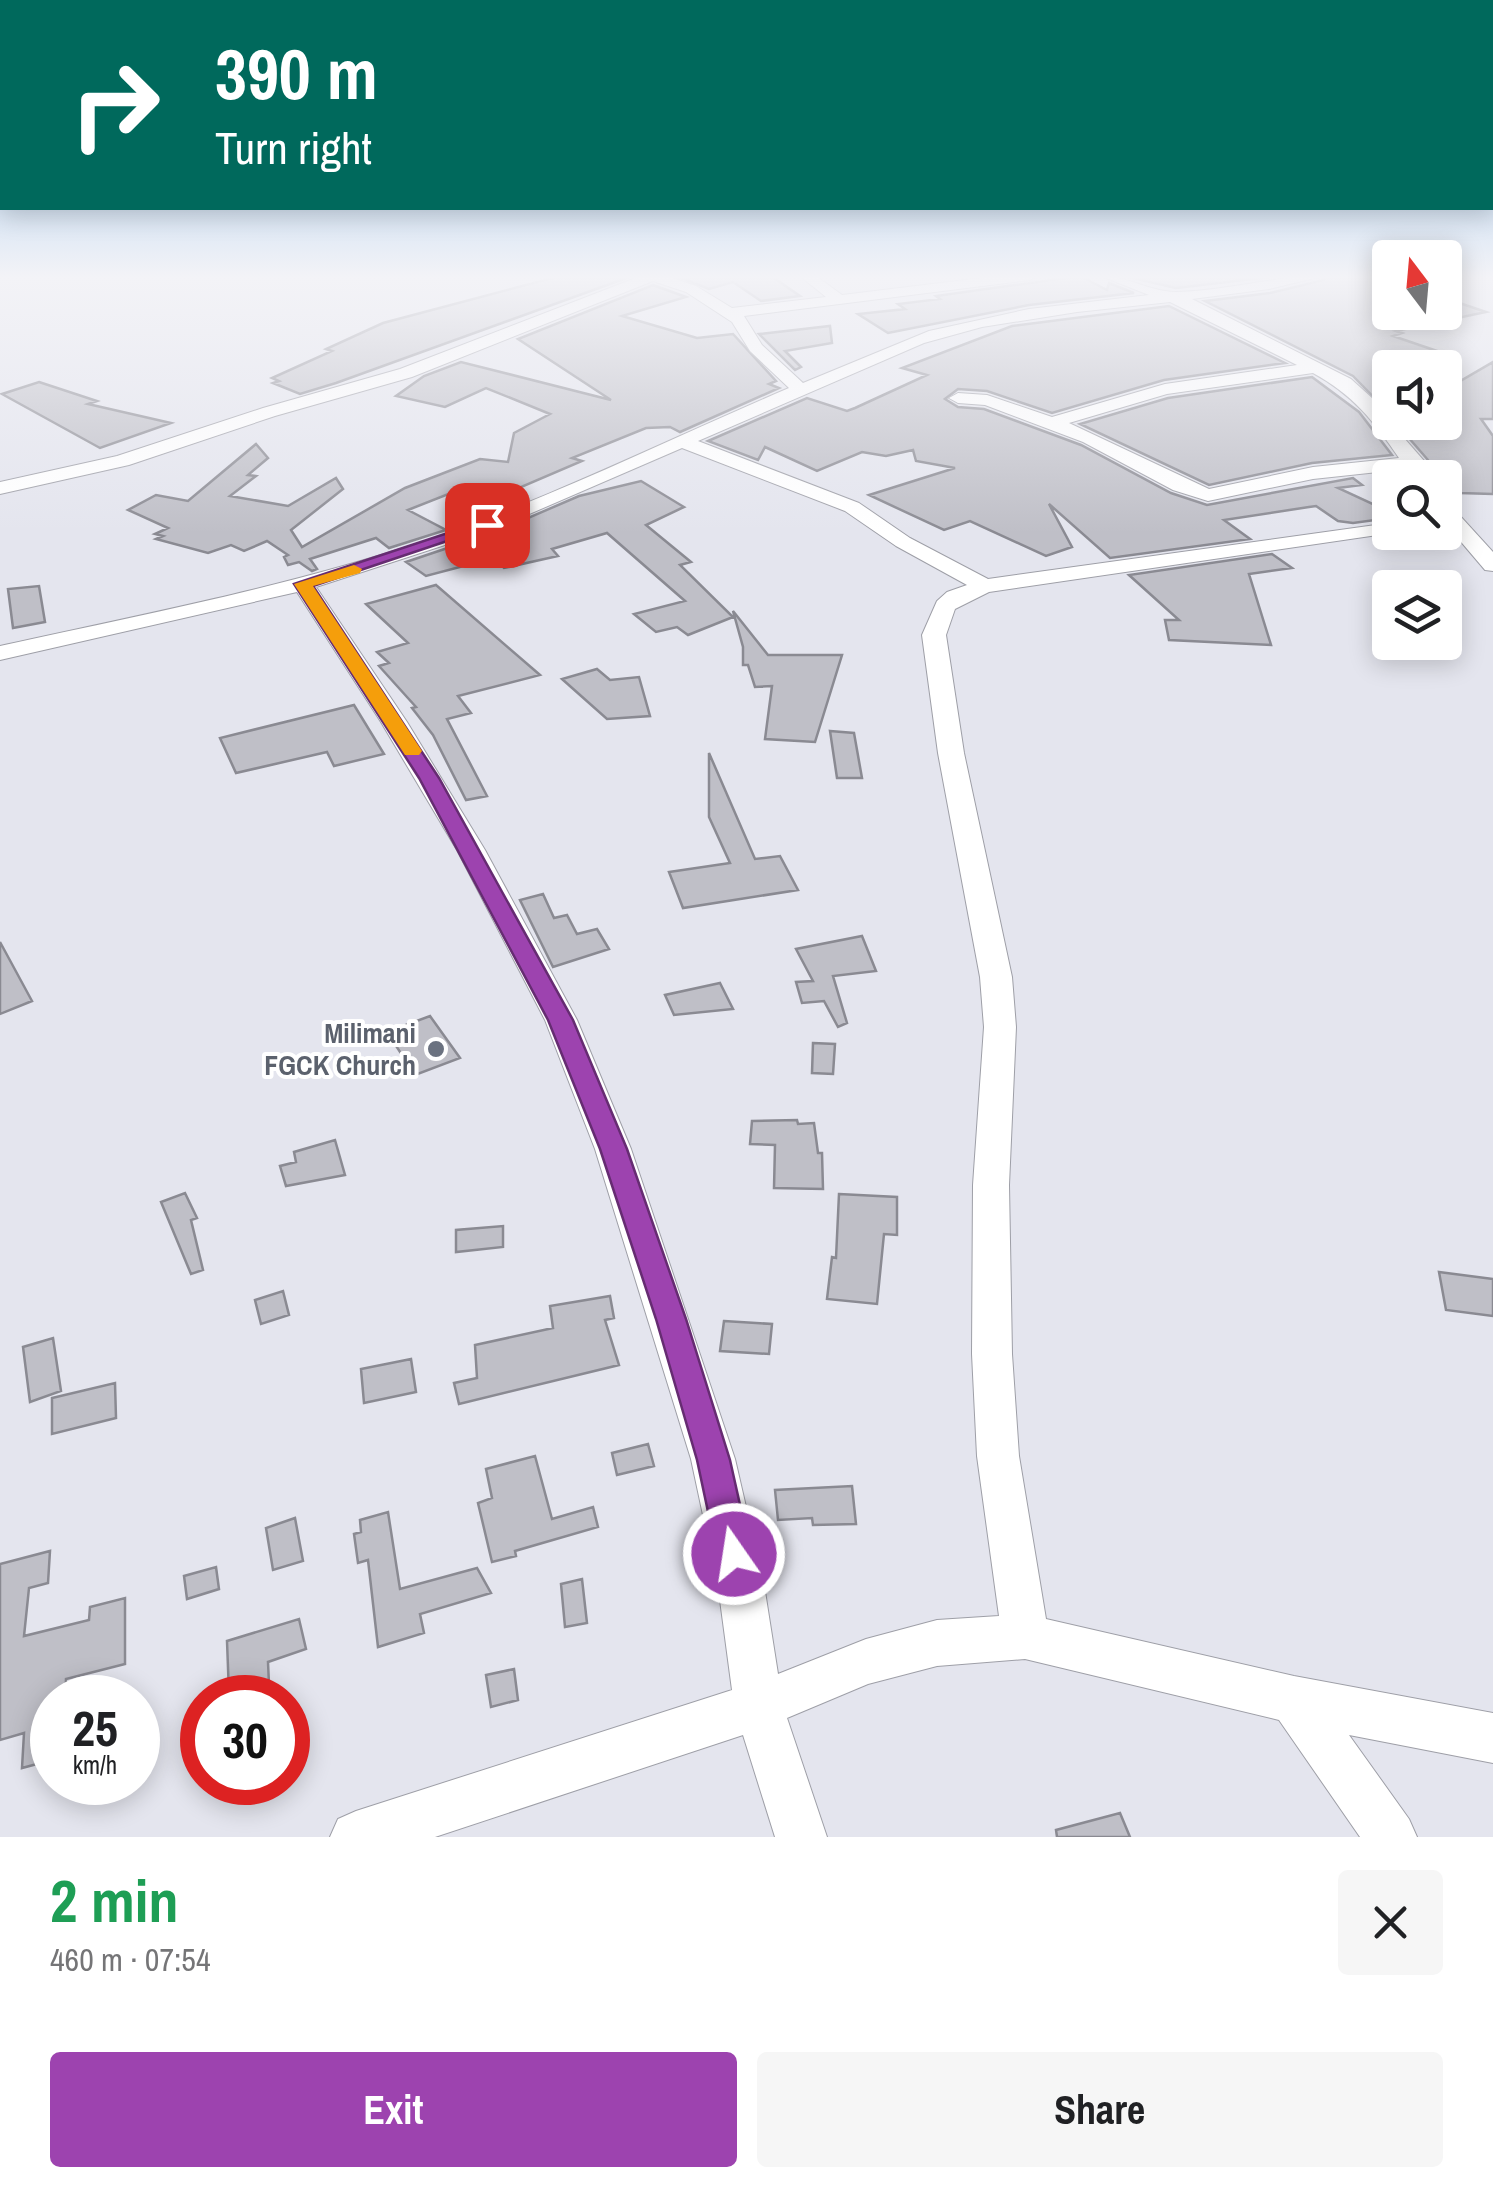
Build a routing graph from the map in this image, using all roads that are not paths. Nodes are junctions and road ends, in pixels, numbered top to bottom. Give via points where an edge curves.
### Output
1 (435, 362) edge
2 (771, 362) edge
3 (867, 362) edge
4 (1301, 362) edge
5 (1313, 368) junction
6 (802, 390) junction
7 (958, 398) dead end
8 (1051, 422) junction
9 (680, 441) junction
10 (1411, 460) edge
11 (1372, 471) edge
12 (0, 488) edge
13 (1372, 532) edge
14 (1462, 533) edge
15 (1493, 564) edge
16 (303, 584) junction
17 (985, 586) junction
18 (0, 653) edge
19 (1025, 1637) junction
20 (1294, 1700) junction
21 (758, 1706) junction
22 (1493, 1738) edge
23 (356, 1837) edge
24 (801, 1837) edge
25 (1391, 1837) edge

1 - 12 street via 140,456
2 - 6 street
3 - 6 street
4 - 5 street
5 - 8 street via 1159,390
5 - 10 street via 1369,402
6 - 9 street
7 - 8 street via 987,400
8 - 11 street via 1208,495 1313,473
9 - 16 street via 487,525
9 - 17 street via 864,513
13 - 17 street
14 - 15 street
16 - 18 street
16 - 21 street via 471,850 560,1020 613,1149 713,1460 741,1585
17 - 19 street via 945,606 934,635 996,977 992,1354 998,1456
19 - 20 street
19 - 21 street via 937,1643 866,1662
20 - 22 street
20 - 25 street
21 - 23 street
21 - 24 street

